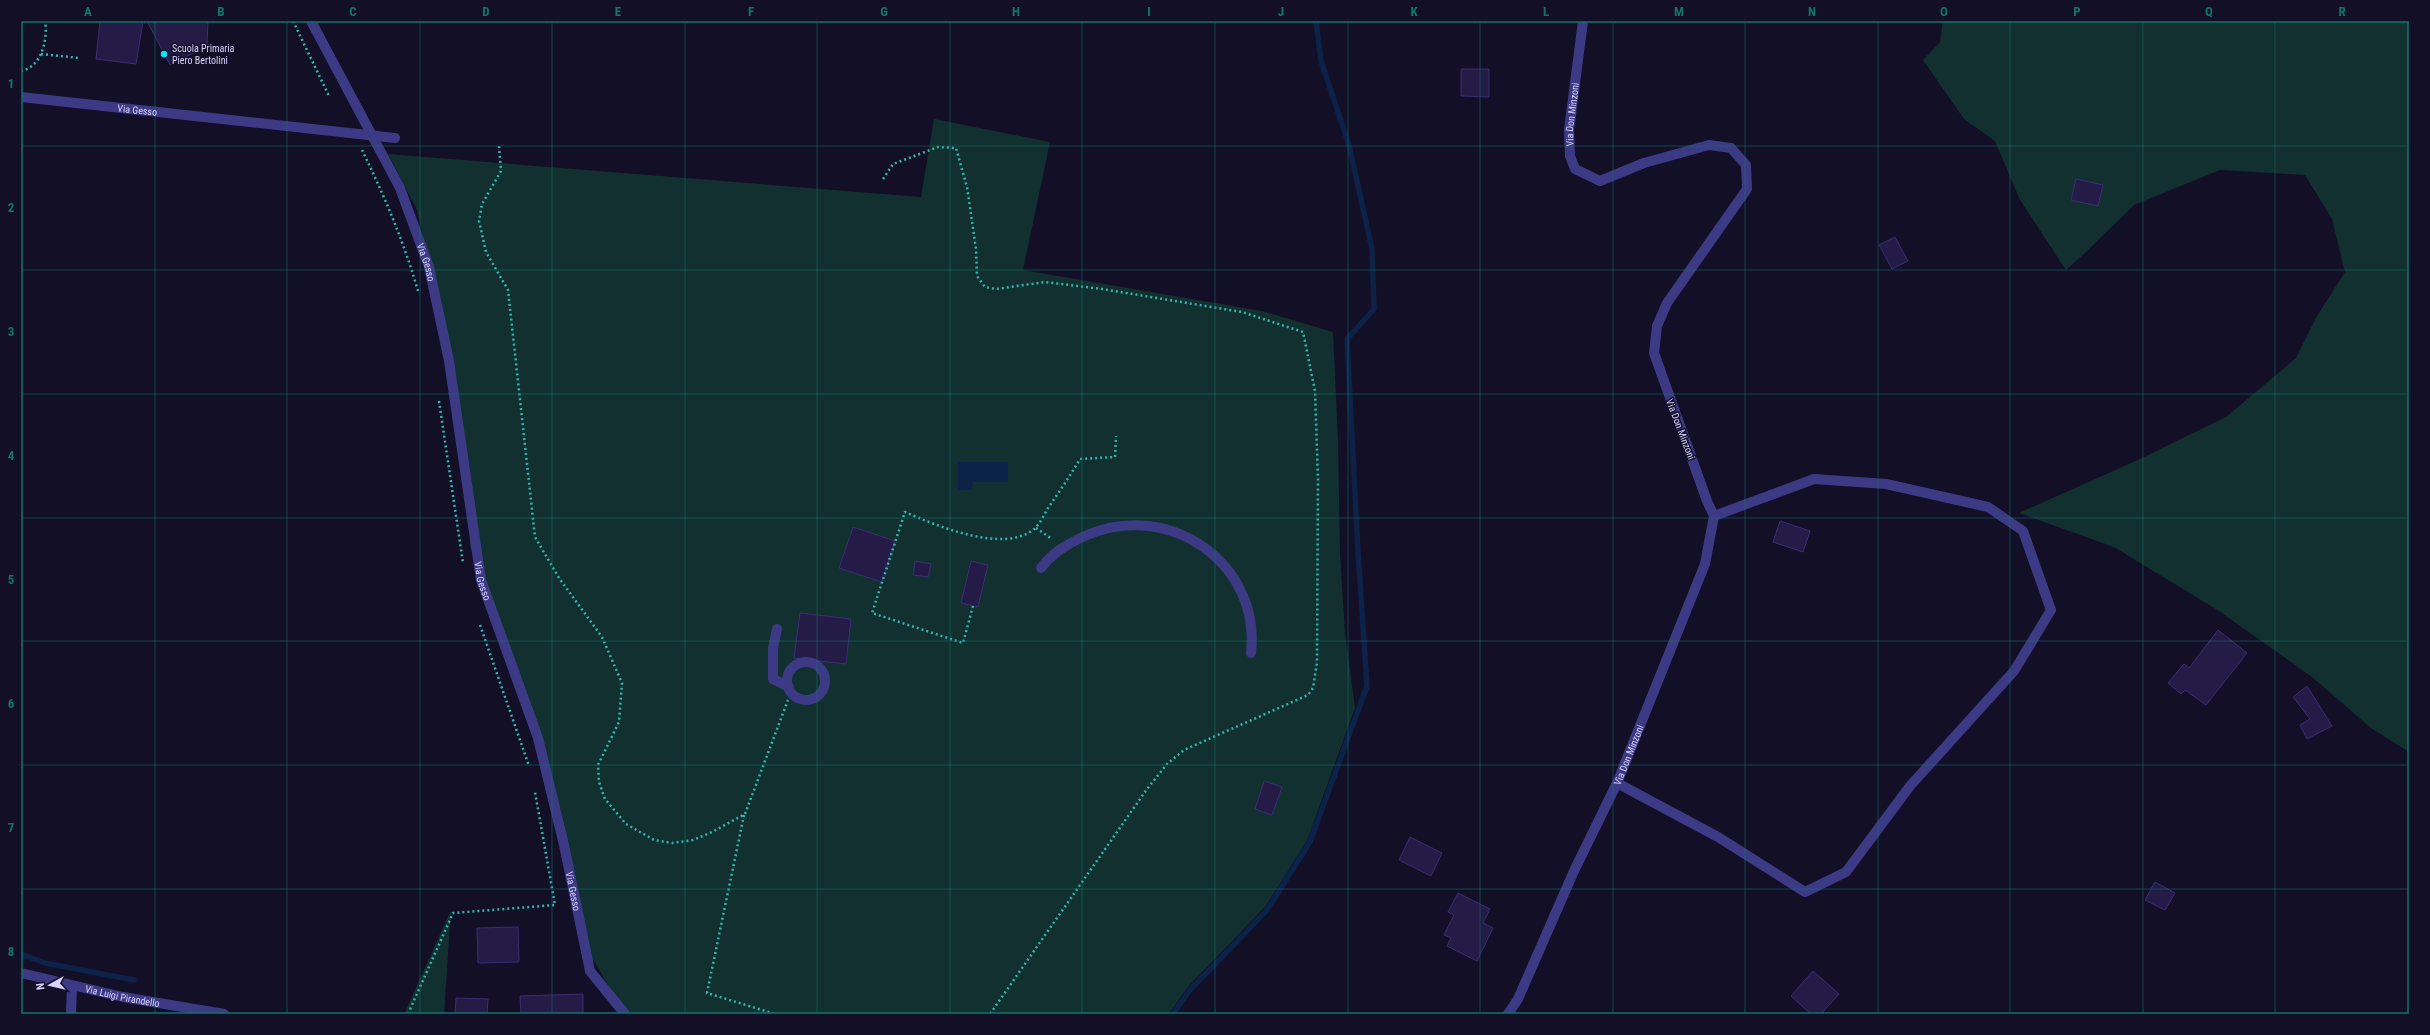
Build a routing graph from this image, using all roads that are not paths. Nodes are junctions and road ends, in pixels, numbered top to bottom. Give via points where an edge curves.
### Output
1 (311, 21) edge
2 (1583, 21) edge
3 (21, 97) edge
4 (372, 136) junction
5 (395, 138) dead end
6 (1714, 516) junction
7 (1041, 568) dead end
8 (777, 629) dead end
9 (1251, 653) dead end
10 (790, 690) road end
11 (1617, 783) junction
12 (21, 973) edge
13 (72, 986) junction
14 (71, 1014) edge
15 (219, 1014) edge
16 (625, 1014) edge
17 (1508, 1014) edge

1 - 4 street, Via Gesso
2 - 6 street, Via Don Minzoni via 1569,130 1570,156 1575,169 1600,181 1644,163 1709,145 1731,148 1746,165 1747,189 1667,303 1657,326 1654,353
3 - 4 street, Via Gesso
4 - 5 street, Via Gesso
4 - 16 street, Via Gesso via 400,188 429,267 449,361 481,580 538,738 564,845 590,971
6 - 11 street, Via Don Minzoni via 1705,564
6 - 11 street via 1814,479 1886,484 1988,507 2023,531 2051,610 2014,671 1910,786 1846,872 1805,892 1718,837
7 - 9 street via 1050,556 1097,531 1116,526 1153,526 1170,529 1187,536 1220,560 1238,587 1251,615
8 - 10 street via 773,648 773,679
11 - 17 street, Via Don Minzoni via 1574,872 1518,999
12 - 13 street, Via Luigi Pirandello
13 - 14 street
13 - 15 street, Via Luigi Pirandello

